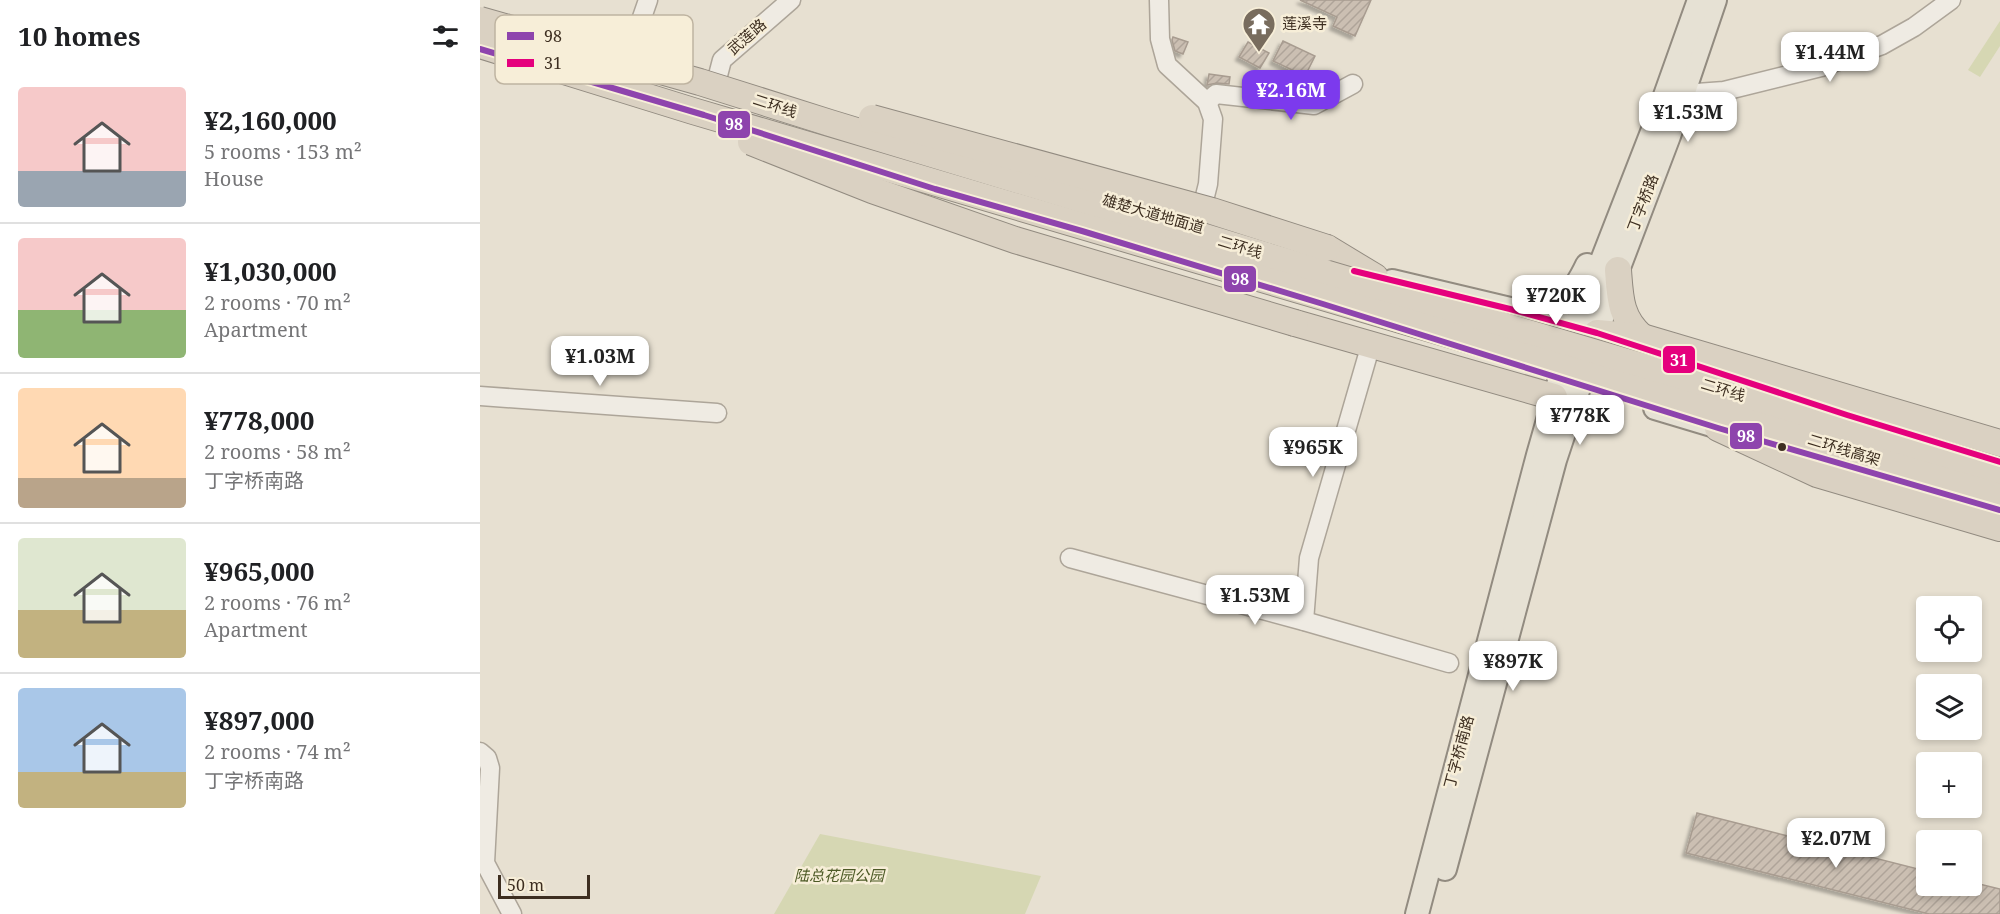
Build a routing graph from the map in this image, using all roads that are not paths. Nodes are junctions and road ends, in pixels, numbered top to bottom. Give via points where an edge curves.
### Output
1 (648, 0) edge
2 (791, 0) edge
3 (1159, 0) edge
4 (1699, 0) edge
5 (1716, 0) edge
6 (1951, 0) edge
7 (480, 8) edge
8 (502, 15) edge
9 (643, 15) edge
10 (480, 20) edge
11 (495, 24) edge
12 (480, 47) edge
13 (495, 52) edge
14 (495, 52) edge
15 (693, 77) edge
16 (693, 78) edge
17 (708, 82) junction
18 (600, 84) edge
19 (603, 84) edge
20 (1353, 84) dead end
21 (1683, 94) junction
22 (1207, 102) junction
23 (693, 111) junction
24 (1202, 208) junction
25 (1612, 259) junction
26 (1375, 277) junction
27 (1510, 309) junction
28 (1586, 330) junction
29 (1642, 337) junction
30 (1371, 344) junction
31 (480, 396) edge
32 (1562, 399) junction
33 (717, 413) dead end
34 (1718, 428) junction
35 (2000, 442) edge
36 (1546, 457) junction
37 (2000, 462) edge
38 (2000, 472) edge
39 (2000, 496) edge
40 (2000, 510) edge
41 (2000, 528) edge
42 (1070, 558) dead end
43 (1304, 621) junction
44 (1449, 663) dead end
45 (480, 752) edge
46 (483, 856) edge
47 (512, 914) edge
48 (1416, 914) edge
49 (1432, 914) edge

1 - 9 street
2 - 17 street, 武莲路 via 722,60
3 - 22 street via 1160,39 1167,64
4 - 25 main road, 丁字桥路
5 - 21 main road, 丁字桥路
6 - 21 street via 1882,45 1821,67 1724,91
7 - 8 main road, 雄楚大道地面道
10 - 11 highway, 二环线, bridge
12 - 13 highway, 二环线高架, bridge
12 - 14 main road
15 - 17 main road, 雄楚大道地面道
16 - 17 highway, 二环线, bridge
17 - 24 highway, bridge via 742,84
17 - 26 main road, 雄楚大道地面道
17 - 38 highway, 二环线, bridge via 852,130 1284,261
18 - 32 main road via 934,189 1082,231
19 - 23 highway, 二环线高架, bridge
20 - 22 street via 1314,105 1216,94
21 - 25 main road, 丁字桥路
22 - 24 street via 1213,119 1208,184
23 - 30 highway, bridge via 743,140 1015,240
23 - 39 highway, 二环线高架, bridge
24 - 26 highway, bridge via 1327,248
25 - 27 main road via 1592,256 1577,286 1564,299
25 - 28 main road, 丁字桥南路
25 - 29 highway via 1622,308 1629,324
26 - 27 main road, 雄楚大道地面道
27 - 28 main road, 雄楚大道地面道
28 - 29 highway
28 - 32 main road, 丁字桥南路
28 - 37 main road, 雄楚大道地面道
29 - 35 highway
30 - 32 highway
30 - 43 street via 1308,558
31 - 33 street
32 - 34 main road
32 - 36 main road, 丁字桥南路
34 - 40 main road
34 - 41 highway via 1850,484
36 - 48 main road, 丁字桥南路
36 - 49 main road, 丁字桥南路
42 - 43 street
43 - 44 street
45 - 46 street via 490,768
46 - 47 street

